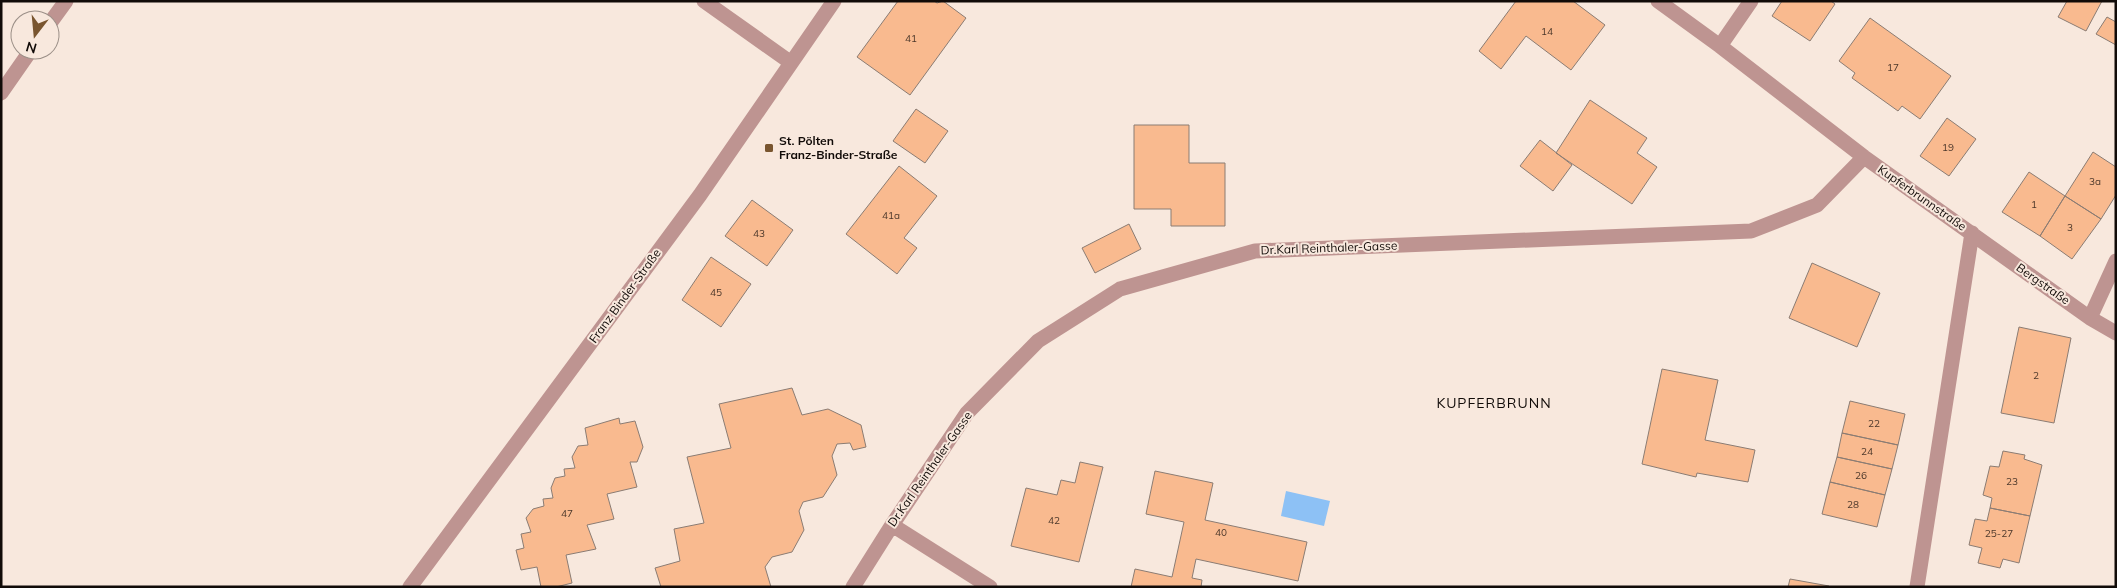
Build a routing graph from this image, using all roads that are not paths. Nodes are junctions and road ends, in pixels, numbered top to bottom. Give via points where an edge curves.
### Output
1 (704, 1) edge
2 (834, 1) edge
3 (1658, 1) edge
4 (1751, 1) edge
5 (1720, 46) junction
6 (24, 60) edge
7 (790, 62) junction
8 (1, 93) edge
9 (1864, 156) junction
10 (1972, 233) junction
11 (2116, 261) edge
12 (2090, 318) junction
13 (2116, 333) edge
14 (892, 525) junction
15 (410, 587) edge
16 (853, 587) edge
17 (990, 587) edge
18 (1917, 587) edge

1 - 7 street
2 - 7 street, Franz Binder-Straße
3 - 5 street, Kupferbrunnstraße
4 - 5 street
5 - 9 street, Kupferbrunnstraße
6 - 8 street
7 - 15 street, Franz Binder-Straße via 700,195
9 - 10 street, Kupferbrunnstraße
9 - 14 street, Dr.Karl Reinthaler-Gasse via 1817,205 1751,231 1255,251 1120,289 1038,341 967,413
10 - 12 street, Bergstraße
10 - 18 street, Kupferbrunnstraße
11 - 12 street
12 - 13 street, Bergstraße
14 - 16 street, Dr.Karl Reinthaler-Gasse
14 - 17 street

